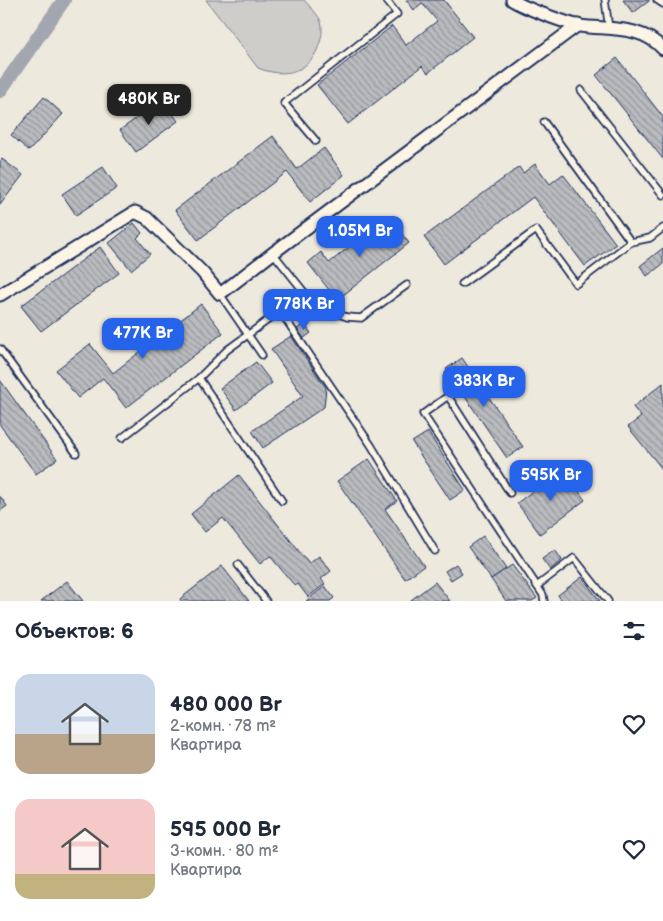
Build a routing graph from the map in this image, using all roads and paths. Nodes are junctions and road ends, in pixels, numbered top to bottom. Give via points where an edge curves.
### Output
1 (386, 0) edge
2 (512, 0) edge
3 (605, 0) edge
4 (657, 0) edge
5 (663, 4) edge
6 (578, 25) junction
7 (609, 29) junction
8 (663, 49) edge
9 (581, 90) dead end
10 (544, 122) dead end
11 (316, 141) dead end
12 (663, 195) edge
13 (663, 228) edge
14 (631, 242) junction
15 (273, 253) junction
16 (462, 284) dead end
17 (407, 285) dead end
18 (305, 293) junction
19 (220, 294) junction
20 (0, 295) edge
21 (280, 311) junction
22 (247, 334) junction
23 (0, 349) edge
24 (262, 355) dead end
25 (199, 378) junction
26 (122, 438) dead end
27 (76, 453) dead end
28 (510, 493) dead end
29 (282, 501) dead end
30 (435, 551) dead end
31 (238, 565) dead end
32 (537, 586) junction
33 (266, 601) edge
34 (544, 601) edge
35 (608, 601) edge

1 - 11 lane via 396,14 284,103
2 - 6 street
3 - 7 lane
4 - 5 lane
6 - 7 street
6 - 15 street
7 - 8 street via 639,32
9 - 12 lane
10 - 14 lane
13 - 14 lane via 650,238
14 - 16 lane via 576,284 536,230
15 - 18 lane
15 - 19 street
17 - 18 lane via 361,318 347,318 332,312
18 - 21 lane
19 - 20 street via 147,218 135,212
19 - 22 lane
21 - 22 lane
21 - 30 lane via 371,445
22 - 24 lane
22 - 25 lane
23 - 27 lane
25 - 26 lane
25 - 29 lane
28 - 32 lane via 448,396 423,414
31 - 33 lane
32 - 34 lane
32 - 35 lane via 574,558

